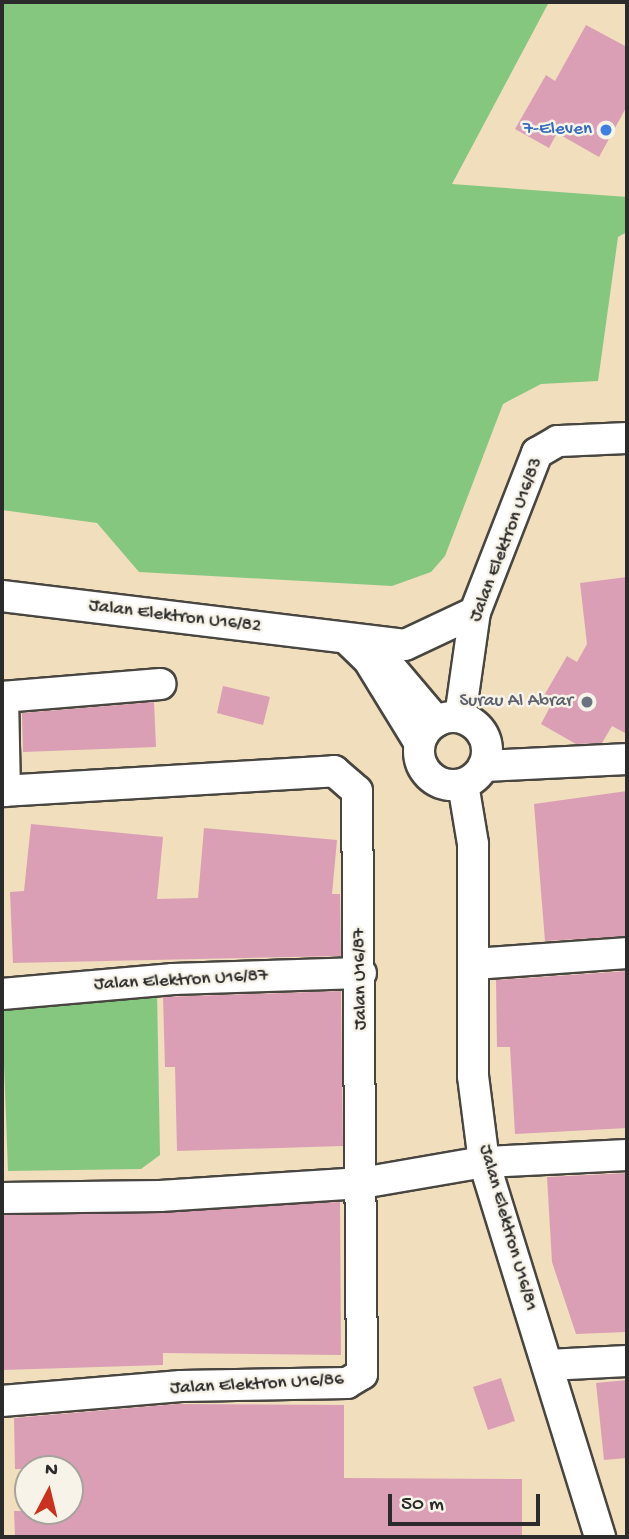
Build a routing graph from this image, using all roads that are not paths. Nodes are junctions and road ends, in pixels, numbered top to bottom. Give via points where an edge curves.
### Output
1 (627, 439) edge
2 (2, 596) edge
3 (475, 612) junction
4 (348, 640) junction
5 (160, 684) dead end
6 (3, 697) edge
7 (438, 727) junction
8 (627, 759) edge
9 (474, 775) junction
10 (3, 791) edge
11 (627, 953) edge
12 (475, 964) junction
13 (361, 973) junction
14 (2, 995) edge
15 (627, 1155) edge
16 (484, 1162) junction
17 (362, 1183) junction
18 (2, 1198) edge
19 (627, 1361) edge
20 (548, 1365) junction
21 (2, 1401) edge
22 (600, 1537) edge

1 - 3 street, Jalan Elektron U16/83 via 558,441 537,453
2 - 4 street, Jalan Elektron U16/82
3 - 4 street, Jalan Elektron U16/82 via 426,640
3 - 7 street, Jalan Elektron U16/83
4 - 7 street
5 - 6 street
6 - 10 street
7 - 9 street, Jalan Elektron U16/81 via 484,736
7 - 9 street via 425,772 442,784
8 - 9 street
9 - 12 street, Jalan Elektron U16/81
10 - 13 street, Jalan U16/87 via 334,771 348,778 357,791
11 - 12 street
12 - 16 street, Jalan Elektron U16/81 via 472,1076
13 - 14 street, Jalan Elektron U16/87 via 173,979
13 - 17 street, Jalan U16/87
15 - 16 street
16 - 17 street
16 - 20 street, Jalan Elektron U16/81
17 - 18 street via 160,1196
17 - 21 street, Jalan Elektron U16/86 via 362,1374 347,1383 181,1386
19 - 20 street
20 - 22 street, Jalan Elektron U16/81

